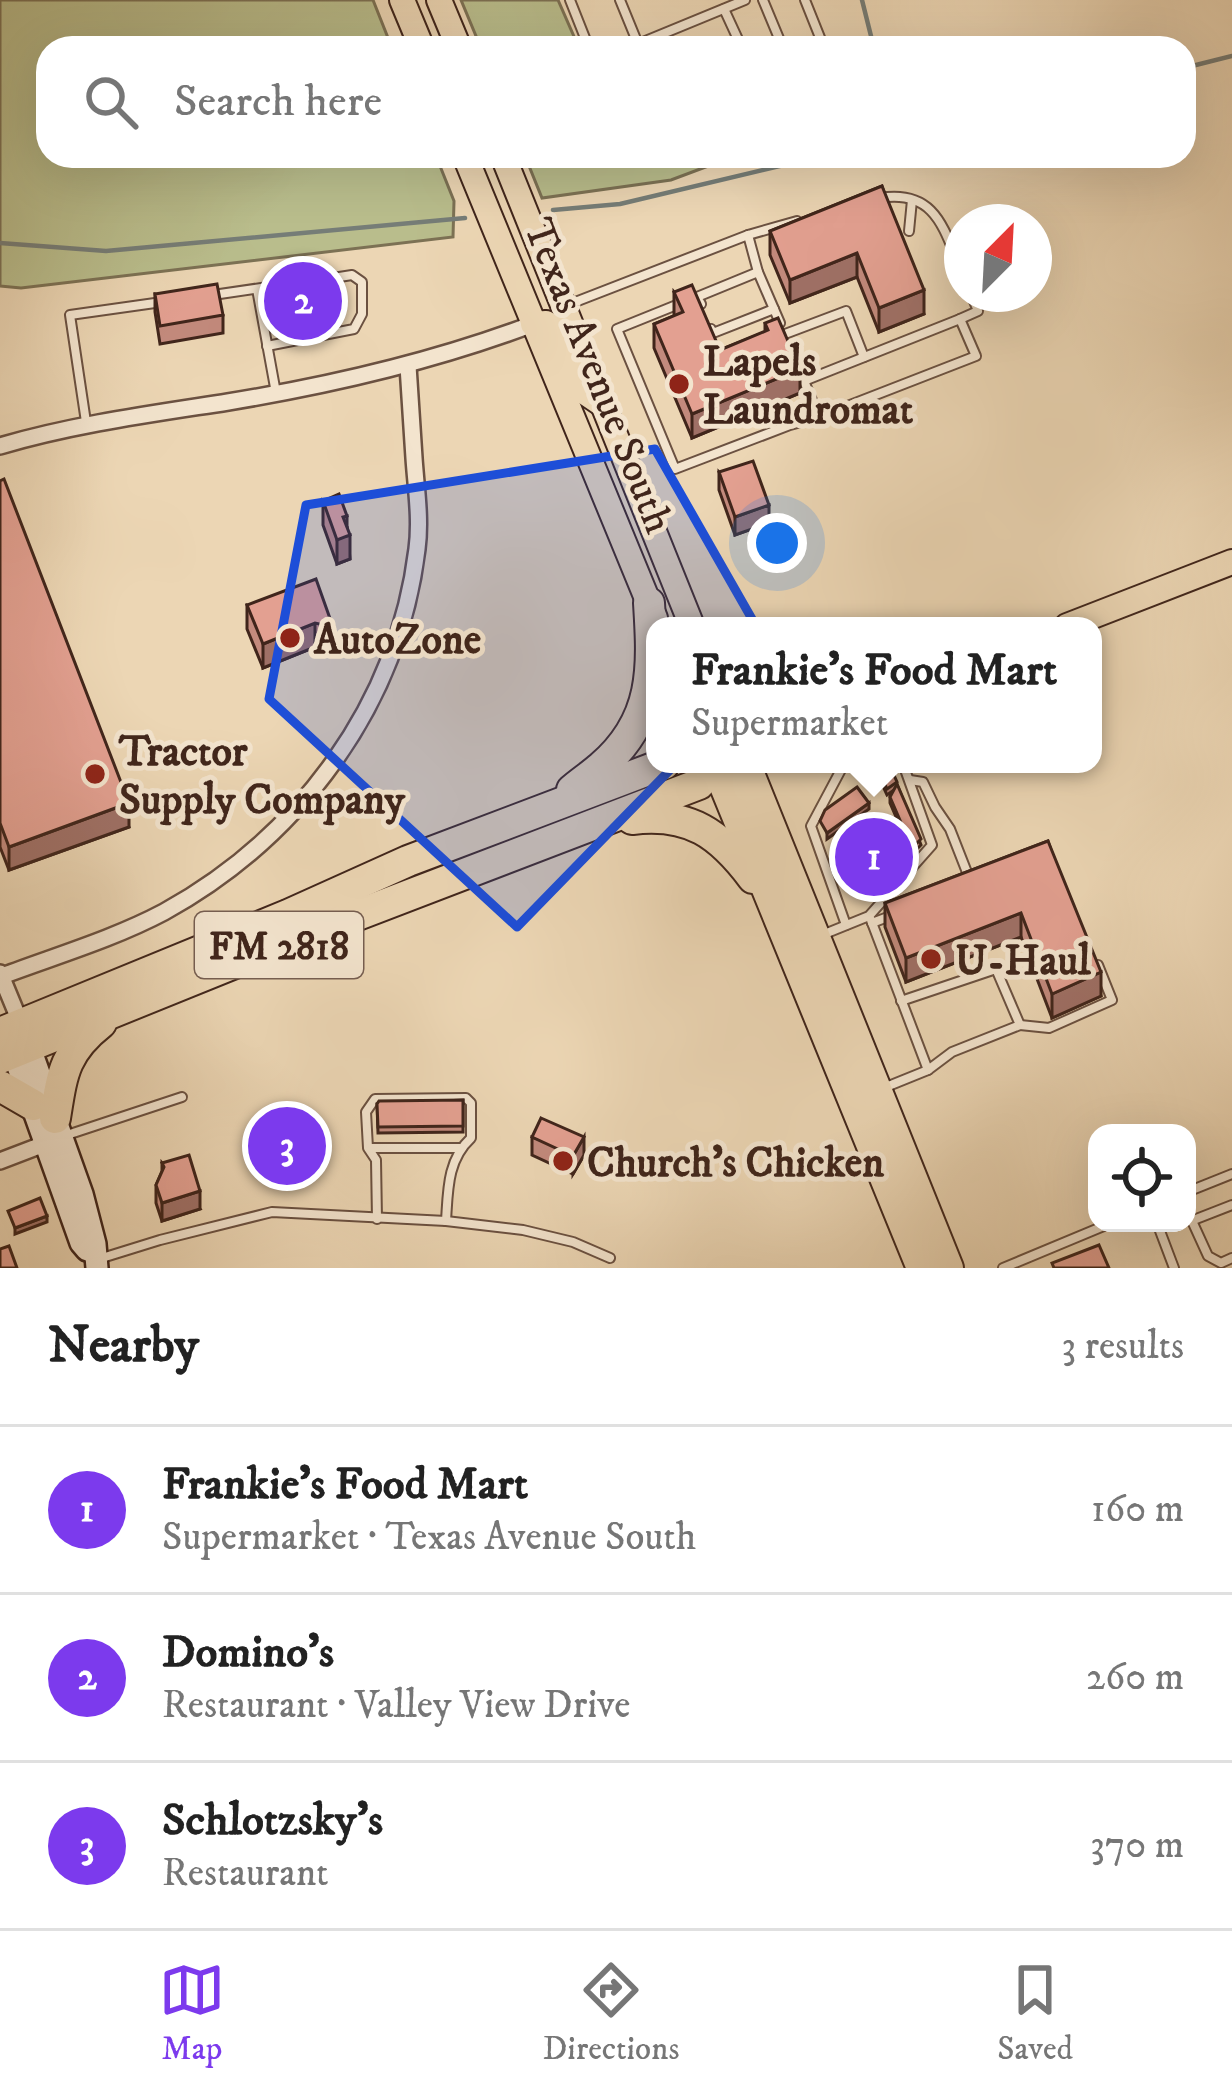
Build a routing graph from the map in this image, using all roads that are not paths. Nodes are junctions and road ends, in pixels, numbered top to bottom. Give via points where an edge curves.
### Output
1 (402, 0) edge
2 (439, 0) edge
3 (570, 0) edge
4 (620, 0) edge
5 (745, 0) edge
6 (763, 0) edge
7 (805, 0) edge
8 (724, 9) junction
9 (417, 36) edge
10 (454, 36) edge
11 (585, 36) edge
12 (631, 36) edge
13 (658, 36) edge
14 (736, 36) edge
15 (778, 36) edge
16 (819, 36) edge
17 (470, 168) edge
18 (508, 168) edge
19 (912, 200) junction
20 (862, 203) edge
21 (485, 206) junction
22 (817, 216) edge
23 (944, 230) edge
24 (909, 231) dead end
25 (748, 235) junction
26 (758, 272) junction
27 (314, 280) edge
28 (295, 283) edge
29 (256, 289) junction
30 (210, 295) edge
31 (698, 297) junction
32 (164, 302) edge
33 (563, 307) junction
34 (774, 309) junction
35 (976, 312) edge
36 (960, 319) junction
37 (533, 324) junction
38 (785, 334) junction
39 (267, 346) junction
40 (864, 357) junction
41 (408, 366) junction
42 (804, 381) junction
43 (276, 393) junction
44 (604, 405) junction
45 (819, 417) junction
46 (87, 424) junction
47 (0, 446) edge
48 (1232, 562) edge
49 (654, 615) edge
50 (688, 617) edge
51 (1090, 617) edge
52 (646, 697) edge
53 (646, 771) edge
54 (708, 773) edge
55 (719, 773) edge
56 (749, 773) edge
57 (839, 773) edge
58 (906, 773) edge
59 (908, 780) junction
60 (551, 807) junction
61 (596, 824) junction
62 (972, 885) edge
63 (774, 904) junction
64 (912, 908) edge
65 (871, 920) junction
66 (846, 925) junction
67 (814, 938) junction
68 (1095, 958) edge
69 (1, 974) edge
70 (901, 1001) junction
71 (115, 1012) junction
72 (1020, 1025) junction
73 (10, 1038) edge
74 (928, 1070) junction
75 (0, 1086) edge
76 (875, 1092) junction
77 (182, 1097) dead end
78 (49, 1126) junction
79 (368, 1148) junction
80 (460, 1148) junction
81 (0, 1161) edge
82 (1232, 1174) edge
83 (1196, 1188) edge
84 (1232, 1205) edge
85 (377, 1219) junction
86 (1196, 1219) edge
87 (446, 1222) junction
88 (1196, 1231) edge
89 (1091, 1232) edge
90 (1160, 1232) edge
91 (610, 1258) dead end
92 (1232, 1258) edge
93 (96, 1264) edge
94 (922, 1268) edge
95 (948, 1268) edge
96 (1005, 1268) edge
97 (1174, 1268) edge

1 - 9 main road
2 - 10 main road
3 - 11 lane
4 - 12 lane
5 - 8 lane
6 - 15 lane
7 - 16 lane
8 - 13 lane
8 - 14 lane
17 - 21 main road, Texas Avenue South
18 - 33 main road, Texas Avenue South
19 - 20 lane
19 - 23 lane via 938,216
19 - 24 lane
21 - 33 main road via 507,222 537,291
21 - 37 main road, Texas Avenue South
22 - 25 lane
25 - 26 lane
25 - 33 lane
26 - 31 lane
26 - 34 lane
27 - 39 lane via 352,275 362,282 354,329
28 - 29 lane
29 - 30 lane
29 - 39 lane
31 - 34 lane via 713,333
31 - 45 lane via 617,329 675,469
32 - 46 lane via 70,315
33 - 44 main road, Texas Avenue South
34 - 38 lane
35 - 36 lane
36 - 40 lane
36 - 45 lane via 976,356
37 - 41 street
37 - 44 main road via 546,323 556,334 577,387
37 - 49 main road, Texas Avenue South
38 - 40 lane via 846,310
38 - 42 lane
39 - 43 lane
40 - 42 lane
41 - 43 street
41 - 69 street via 417,547 390,662 349,741 295,812 223,876 145,921
42 - 45 lane
43 - 46 street
44 - 50 main road, Texas Avenue South
46 - 47 street
48 - 51 main road
52 - 60 highway via 615,752
53 - 60 highway, FM 2818
54 - 61 highway, FM 2818 via 699,784
55 - 63 highway
56 - 67 highway
57 - 66 lane via 811,826
58 - 59 lane
59 - 62 lane via 923,782
59 - 65 lane via 932,845
60 - 73 highway, FM 2818 via 408,861
61 - 63 highway via 656,818 704,829
61 - 71 highway, FM 2818
63 - 94 highway
64 - 65 lane
65 - 66 lane
65 - 70 lane
66 - 67 lane
67 - 76 highway
68 - 72 lane via 1112,1000 1049,1028
69 - 73 street
70 - 72 lane via 996,968
70 - 74 lane
71 - 73 highway, FM 2818
71 - 78 highway via 74,1046
72 - 74 lane
73 - 78 street
74 - 76 lane
75 - 78 highway
76 - 95 highway
77 - 78 lane
78 - 81 street
78 - 93 street via 82,1194
79 - 80 lane
79 - 80 lane via 366,1112 375,1100 466,1098 471,1138
79 - 85 lane via 376,1160
80 - 87 lane
82 - 83 lane
84 - 86 lane
85 - 87 lane
85 - 93 lane via 272,1212
87 - 91 lane via 536,1232
88 - 92 lane via 1208,1256
89 - 96 lane
90 - 97 lane

